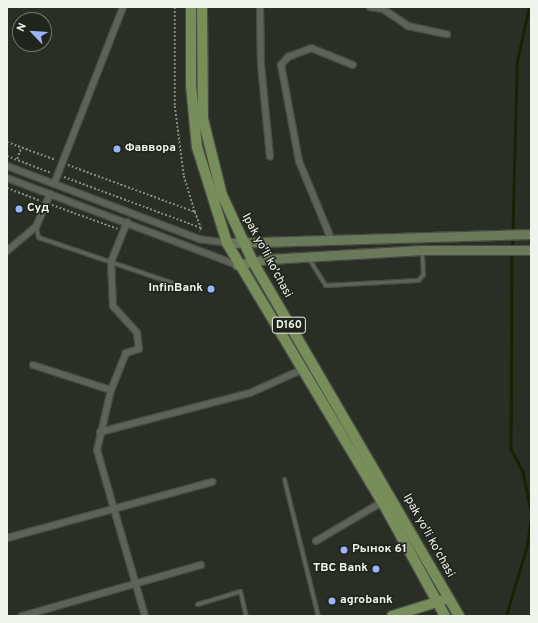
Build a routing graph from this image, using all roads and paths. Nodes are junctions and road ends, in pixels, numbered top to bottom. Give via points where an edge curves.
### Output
1 (123, 7) edge
2 (175, 7) edge
3 (191, 7) edge
4 (202, 7) edge
5 (260, 7) edge
6 (370, 7) edge
7 (447, 34) dead end
8 (353, 65) dead end
9 (7, 142) edge
10 (21, 147) junction
11 (7, 156) edge
12 (270, 157) dead end
13 (17, 160) junction
14 (61, 162) junction
15 (7, 166) edge
16 (57, 175) junction
17 (7, 178) edge
18 (54, 184) junction
19 (7, 188) edge
20 (50, 194) junction
21 (46, 203) junction
22 (196, 212) junction
23 (127, 222) junction
24 (36, 227) junction
25 (201, 228) junction
26 (123, 231) junction
27 (528, 234) edge
28 (199, 239) junction
29 (242, 241) junction
30 (332, 241) junction
31 (227, 243) junction
32 (422, 250) junction
33 (527, 250) edge
34 (7, 251) edge
35 (309, 257) junction
36 (111, 262) junction
37 (253, 262) junction
38 (237, 264) junction
39 (179, 285) dead end
40 (33, 365) dead end
41 (301, 370) junction
42 (111, 390) junction
43 (100, 432) junction
44 (284, 479) dead end
45 (212, 482) dead end
46 (382, 502) junction
47 (112, 508) junction
48 (7, 538) edge
49 (316, 541) dead end
50 (201, 565) dead end
51 (136, 584) junction
52 (449, 598) junction
53 (437, 602) junction
54 (197, 604) dead end
55 (457, 613) edge
56 (22, 616) edge
57 (145, 616) edge
58 (246, 616) edge
59 (318, 616) edge
60 (392, 616) edge
61 (443, 616) edge

1 - 14 street
2 - 22 path via 175,106 184,176
3 - 31 main road, Ipak yo'li ko'chasi / D160 via 191,85 197,147
4 - 29 main road, Ipak yo'li ko'chasi / D160 via 203,119 211,165
5 - 12 street via 261,66
6 - 7 street via 383,10 408,26
8 - 30 street via 311,48 288,56 281,65 299,161
9 - 10 path
10 - 13 path
10 - 14 path
11 - 13 path
13 - 16 path
14 - 16 street
14 - 22 path
15 - 18 street
16 - 18 street
16 - 25 path
17 - 20 street
18 - 28 street
19 - 21 path
20 - 21 street
20 - 23 street
21 - 24 street
21 - 26 path
22 - 25 path
23 - 26 street
23 - 38 street
24 - 34 street
24 - 36 lane via 38,237
25 - 28 path
26 - 36 street
27 - 30 main road
28 - 31 street
29 - 30 main road
29 - 31 main road
29 - 37 main road, Ipak yo'li ko'chasi / D160
31 - 38 main road, Ipak yo'li ko'chasi / D160
32 - 33 main road
32 - 35 main road
32 - 35 lane via 423,274 418,280 325,285
35 - 37 main road
36 - 39 lane
36 - 42 street via 113,306 137,333 138,348 126,353
37 - 38 main road
37 - 52 main road, Ipak yo'li ko'chasi / D160
38 - 41 main road, Ipak yo'li ko'chasi / D160
40 - 42 street
41 - 43 street via 250,392
41 - 46 main road, Ipak yo'li ko'chasi / D160
42 - 43 street
43 - 47 street via 97,450
44 - 59 lane
45 - 47 street
46 - 49 street
46 - 53 main road, Ipak yo'li ko'chasi / D160
47 - 48 street
47 - 51 street
50 - 51 street
51 - 56 street
51 - 57 street
52 - 53 main road
52 - 55 main road, Ipak yo'li ko'chasi / D160
53 - 60 main road
53 - 61 main road, Ipak yo'li ko'chasi / D160
54 - 58 lane via 240,591
55 - 61 main road

